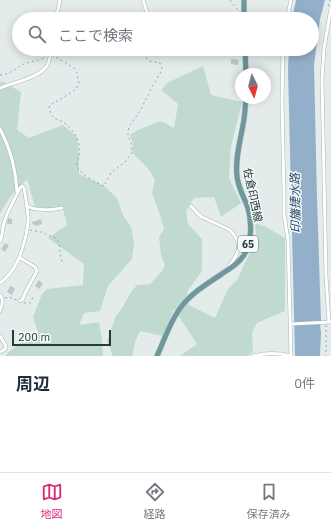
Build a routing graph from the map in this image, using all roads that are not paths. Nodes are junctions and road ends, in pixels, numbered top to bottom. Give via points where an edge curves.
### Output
1 (60, 0) edge
2 (143, 0) edge
3 (244, 0) edge
4 (291, 0) edge
5 (331, 8) edge
6 (57, 12) edge
7 (147, 12) edge
8 (244, 12) edge
9 (288, 12) edge
10 (50, 56) edge
11 (245, 56) edge
12 (283, 56) edge
13 (246, 68) edge
14 (0, 88) edge
15 (246, 104) edge
16 (0, 129) edge
17 (17, 194) junction
18 (27, 206) junction
19 (191, 206) dead end
20 (62, 208) dead end
21 (34, 209) junction
22 (28, 214) junction
23 (0, 241) edge
24 (20, 257) junction
25 (225, 272) junction
26 (0, 283) edge
27 (0, 294) edge
28 (1, 300) edge
29 (20, 301) dead end
30 (0, 311) edge
31 (330, 322) edge
32 (290, 324) junction
33 (0, 336) edge
34 (0, 352) edge
35 (157, 356) edge
36 (253, 356) edge

1 - 6 street
2 - 7 street
3 - 8 main road
4 - 9 street
5 - 31 street via 322,80 326,276
10 - 14 street via 46,68 31,77
11 - 13 main road
12 - 32 street via 284,214 288,240
15 - 25 main road, 佐倉印西線 / 65 via 237,171 250,218 249,240 241,260
16 - 17 street via 9,149
17 - 18 street via 22,186
17 - 23 street via 4,222
18 - 21 street
18 - 22 street
19 - 25 street via 202,217 230,230 237,239 238,253
20 - 21 street
21 - 22 street
22 - 24 street
24 - 26 street
24 - 29 street via 37,271
25 - 35 main road, 佐倉印西線 / 65 via 183,304
27 - 28 street
28 - 30 street via 3,301
31 - 32 street
32 - 36 street via 291,356
33 - 34 street via 6,348

